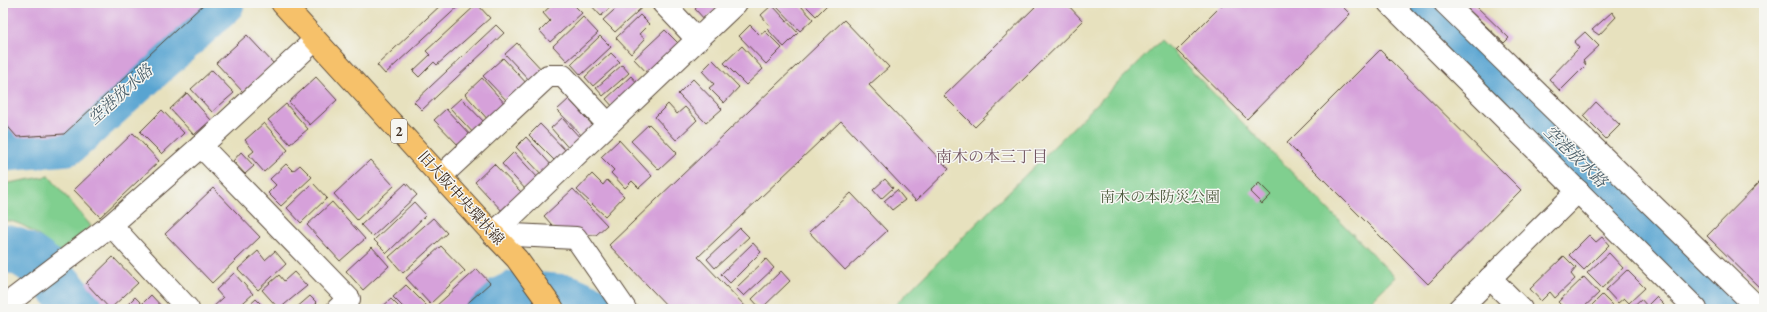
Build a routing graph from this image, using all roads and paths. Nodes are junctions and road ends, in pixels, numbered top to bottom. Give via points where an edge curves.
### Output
1 (282, 3) edge
2 (663, 3) edge
3 (736, 3) edge
4 (1389, 3) edge
5 (1445, 3) edge
6 (315, 40) junction
7 (698, 40) junction
8 (608, 124) junction
9 (201, 146) junction
10 (441, 176) junction
11 (1578, 191) junction
12 (111, 225) junction
13 (493, 234) junction
14 (1490, 278) junction
15 (3, 307) edge
16 (188, 309) edge
17 (338, 309) edge
18 (553, 309) edge
19 (625, 309) edge
20 (1459, 309) edge
21 (1521, 309) edge
22 (1696, 309) edge
23 (1759, 309) edge

1 - 6 main road, 旧大阪中央環状線 / 2
2 - 7 street
3 - 7 street
4 - 11 street
5 - 23 street
6 - 9 street
6 - 10 main road, 旧大阪中央環状線 / 2
7 - 8 street
8 - 10 street via 563,76 548,76
8 - 13 street
9 - 12 street
9 - 17 street via 349,299
10 - 13 main road, 旧大阪中央環状線 / 2
11 - 14 street
11 - 22 street
12 - 15 street
12 - 16 street
13 - 18 main road, 旧大阪中央環状線 / 2 via 517,259
13 - 19 street via 576,238
14 - 20 street
14 - 21 street

